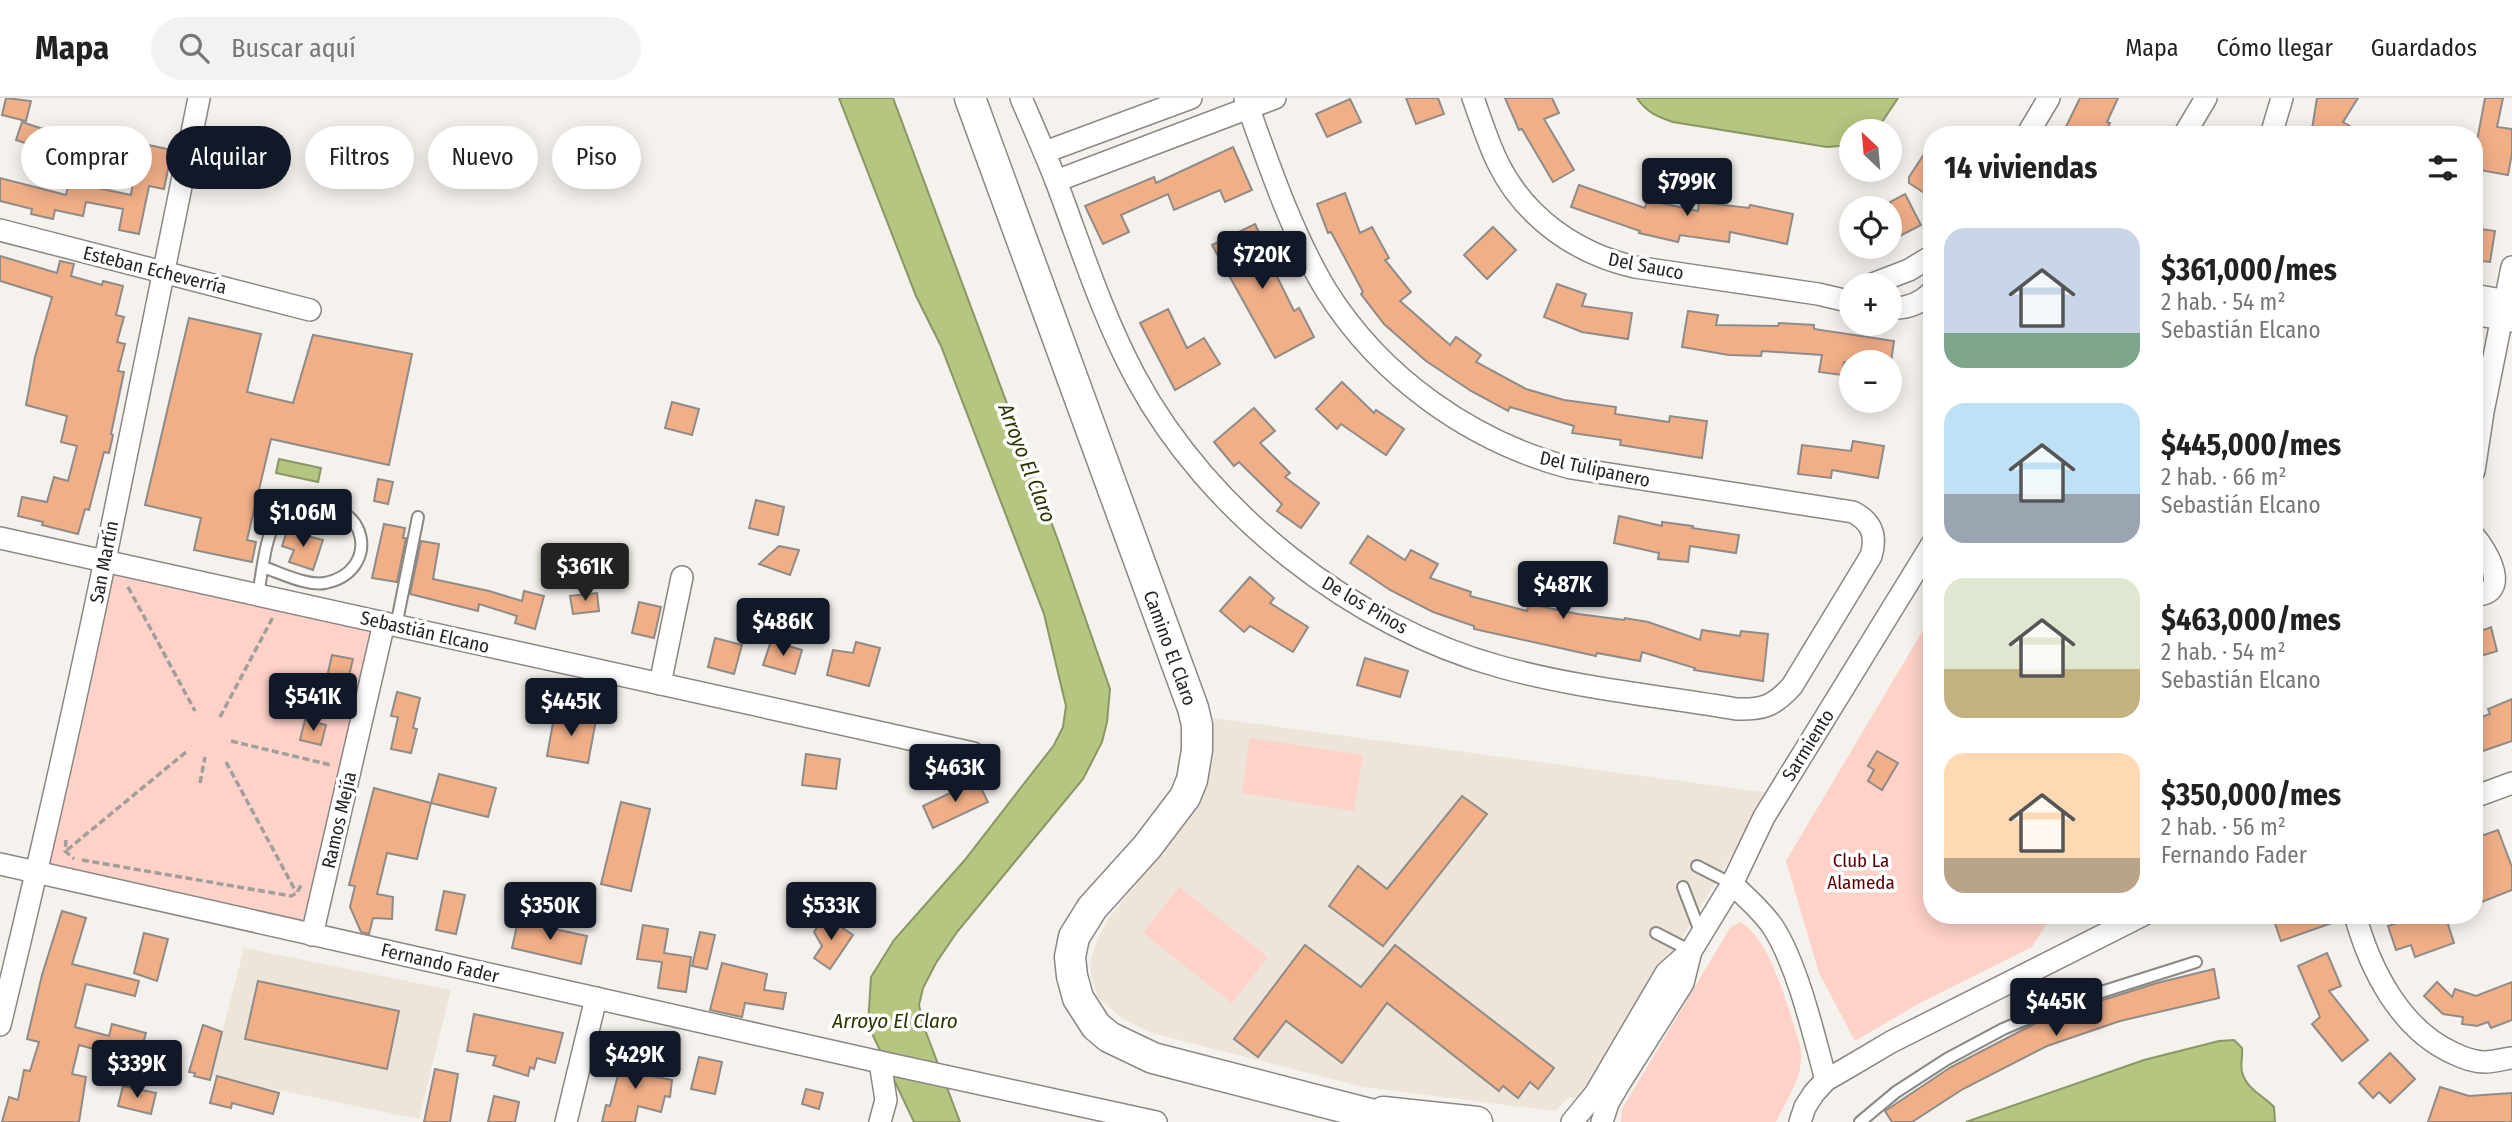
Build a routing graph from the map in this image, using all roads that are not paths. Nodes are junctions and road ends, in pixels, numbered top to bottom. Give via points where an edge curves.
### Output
1 (199, 98) edge
2 (970, 98) edge
3 (1021, 98) edge
4 (1191, 98) edge
5 (1275, 98) edge
6 (1472, 98) edge
7 (2049, 98) edge
8 (2206, 98) edge
9 (2282, 98) edge
10 (1247, 103) edge
11 (2032, 126) edge
12 (2189, 126) edge
13 (2274, 126) edge
14 (1045, 152) junction
15 (1056, 181) junction
16 (0, 230) edge
17 (1923, 261) edge
18 (2512, 267) edge
19 (162, 272) junction
20 (1900, 273) edge
21 (1839, 292) edge
22 (1818, 294) junction
23 (1839, 299) edge
24 (2483, 299) edge
25 (1923, 300) edge
26 (1902, 308) edge
27 (310, 310) dead end
28 (2508, 311) edge
29 (2483, 313) edge
30 (2483, 412) edge
31 (418, 517) dead end
32 (1873, 531) joint
33 (0, 538) edge
34 (2483, 547) edge
35 (1923, 559) edge
36 (104, 562) junction
37 (263, 567) junction
38 (682, 577) dead end
39 (2483, 593) edge
40 (258, 595) junction
41 (390, 625) junction
42 (660, 684) junction
43 (974, 753) dead end
44 (2512, 783) edge
45 (2483, 794) edge
46 (0, 864) edge
47 (1697, 866) dead end
48 (37, 872) junction
49 (1732, 884) junction
50 (1683, 887) dead end
51 (2125, 924) edge
52 (2357, 924) edge
53 (1656, 933) dead end
54 (312, 935) junction
55 (1696, 942) junction
56 (2196, 962) dead end
57 (596, 998) junction
58 (0, 1025) edge
59 (2512, 1058) edge
60 (880, 1062) junction
61 (1826, 1080) junction
62 (1362, 1110) junction
63 (566, 1122) edge
64 (880, 1122) edge
65 (1156, 1122) edge
66 (1401, 1122) edge
67 (1477, 1122) edge
68 (1572, 1122) edge
69 (1602, 1122) edge
70 (1800, 1122) edge
71 (1860, 1122) edge

1 - 19 street, San Martín
2 - 62 street, Camino El Claro via 1197,725 1196,765 1185,797 1092,908 1074,937 1071,966 1078,998 1109,1037 1153,1058
3 - 14 street, De los Pinos
4 - 14 street
5 - 10 street
6 - 22 street, Del Sauco via 1498,163 1525,204 1583,250 1635,267
7 - 11 street
8 - 12 street
9 - 13 street
10 - 15 street
10 - 32 street, Del Tulipanero via 1301,241 1326,290 1378,356 1451,415 1546,461 1853,512 1864,517
14 - 15 street, De los Pinos
15 - 32 street, De los Pinos via 1126,358 1144,393 1187,454 1246,520 1307,570 1373,614 1430,642 1498,667 1552,679 1736,709 1768,706 1792,686 1871,556
16 - 19 street, Esteban Echeverría
17 - 20 street
18 - 28 street
19 - 27 street, Esteban Echeverría
19 - 36 street, San Martín
21 - 22 street, Del Sauco
22 - 23 street, Del Sauco
24 - 28 street
25 - 26 street
28 - 29 street
28 - 30 street
31 - 41 lane
33 - 36 street, Sebastián Elcano
34 - 39 street via 2498,577 2496,586
35 - 49 street, Sarmiento via 1764,817
36 - 40 street, Sebastián Elcano
36 - 48 street, San Martín
37 - 37 lane via 272,528 280,515 295,508 330,508 348,514 358,525 361,553 344,575 325,583 308,582
37 - 40 lane
38 - 42 street
40 - 41 street, Sebastián Elcano
41 - 42 street, Sebastián Elcano
41 - 54 street, Ramos Mejía
42 - 43 street, Sebastián Elcano
44 - 45 street
46 - 48 street, Fernando Fader
47 - 49 lane
48 - 54 street, Fernando Fader
48 - 58 street, San Martín
49 - 55 street, Sarmiento
49 - 61 street via 1779,937
50 - 55 lane
51 - 61 street via 1891,1042
52 - 59 street via 2372,965 2424,1037 2463,1058 2484,1062
53 - 55 lane
54 - 57 street, Fernando Fader
55 - 68 street, Sarmiento via 1666,973 1595,1094
55 - 69 street, Sarmiento via 1683,983 1620,1081
56 - 71 lane via 2003,1028 1947,1059
57 - 60 street, Fernando Fader
57 - 63 street
60 - 64 street via 886,1100
60 - 65 street, Fernando Fader
61 - 70 street via 1805,1107
62 - 66 street, Camino El Claro
62 - 67 street, Camino El Claro

